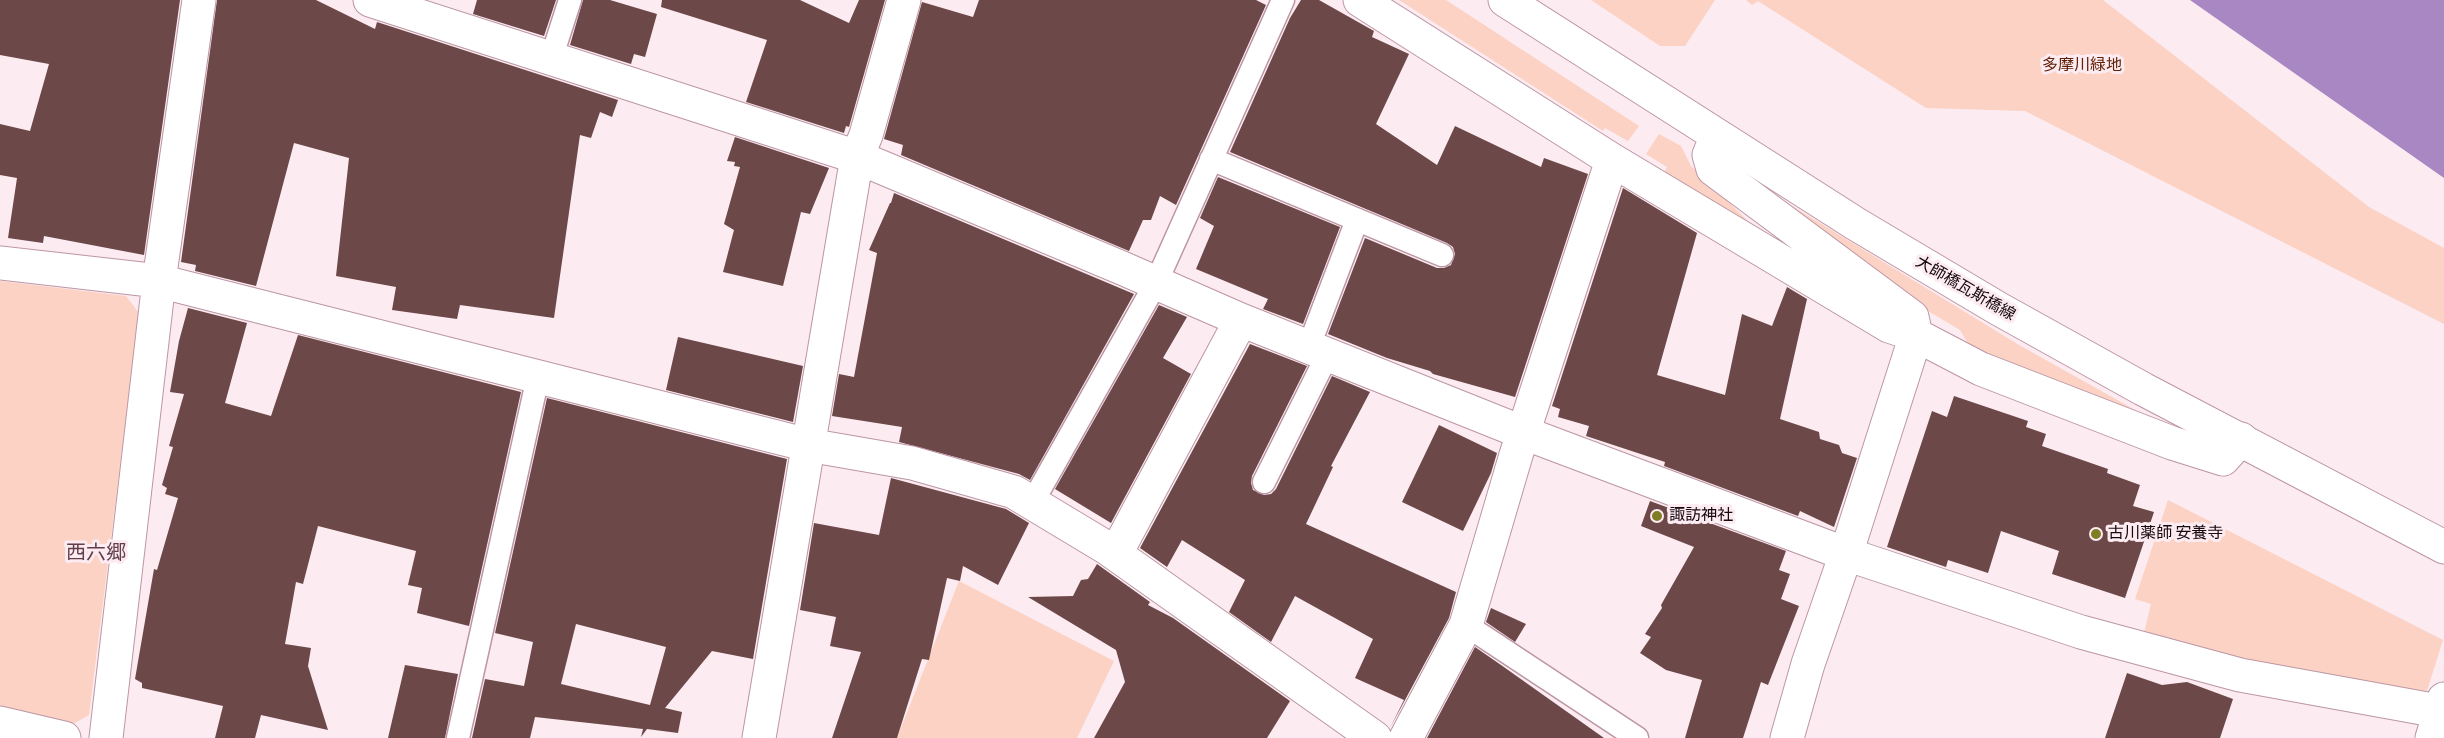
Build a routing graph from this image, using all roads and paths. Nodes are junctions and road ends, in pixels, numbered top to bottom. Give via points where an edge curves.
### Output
1 (199, 0) edge
2 (370, 0) edge
3 (570, 0) edge
4 (904, 0) edge
5 (1283, 0) edge
6 (1360, 0) edge
7 (1505, 0) edge
8 (551, 59) junction
9 (1718, 136) junction
10 (857, 157) junction
11 (1211, 159) junction
12 (1612, 160) junction
13 (1357, 220) junction
14 (1442, 255) dead end
15 (0, 263) edge
16 (159, 281) junction
17 (1156, 282) junction
18 (1241, 320) junction
19 (1916, 335) junction
20 (1318, 350) junction
21 (538, 377) junction
22 (1524, 433) junction
23 (2241, 439) junction
24 (808, 445) junction
25 (1264, 482) dead end
26 (1032, 504) junction
27 (2444, 547) edge
28 (1116, 553) junction
29 (1846, 554) junction
30 (1466, 625) junction
31 (2440, 715) edge
32 (0, 723) edge
33 (1623, 734) edge
34 (64, 738) edge
35 (106, 738) edge
36 (458, 738) edge
37 (759, 738) edge
38 (1375, 738) edge
39 (1407, 738) edge
40 (1787, 738) edge

1 - 16 street
2 - 8 street
3 - 8 lane
4 - 10 street
5 - 11 lane
6 - 12 street
7 - 9 street, 大師橋瓦斯橋線
8 - 10 street
9 - 19 street via 1709,154 1713,169 1912,317
9 - 23 street, 大師橋瓦斯橋線 via 1999,309
10 - 17 street
10 - 24 street
11 - 13 lane
11 - 17 lane
12 - 19 street via 1888,326
12 - 22 street
13 - 14 lane
13 - 20 lane
15 - 16 street
16 - 21 street
16 - 35 street
17 - 18 street
17 - 26 lane
18 - 20 street
18 - 28 street
19 - 23 street via 1981,369 2172,444 2223,459
19 - 29 street
20 - 22 street
20 - 25 lane
21 - 24 street
21 - 36 lane
22 - 29 street
22 - 30 street
23 - 27 street, 大師橋瓦斯橋線
24 - 26 street via 912,464 1014,492
24 - 37 street
26 - 28 street
28 - 38 street
29 - 31 street via 2080,632 2229,672
29 - 40 street
30 - 33 lane
30 - 39 street
32 - 34 street

